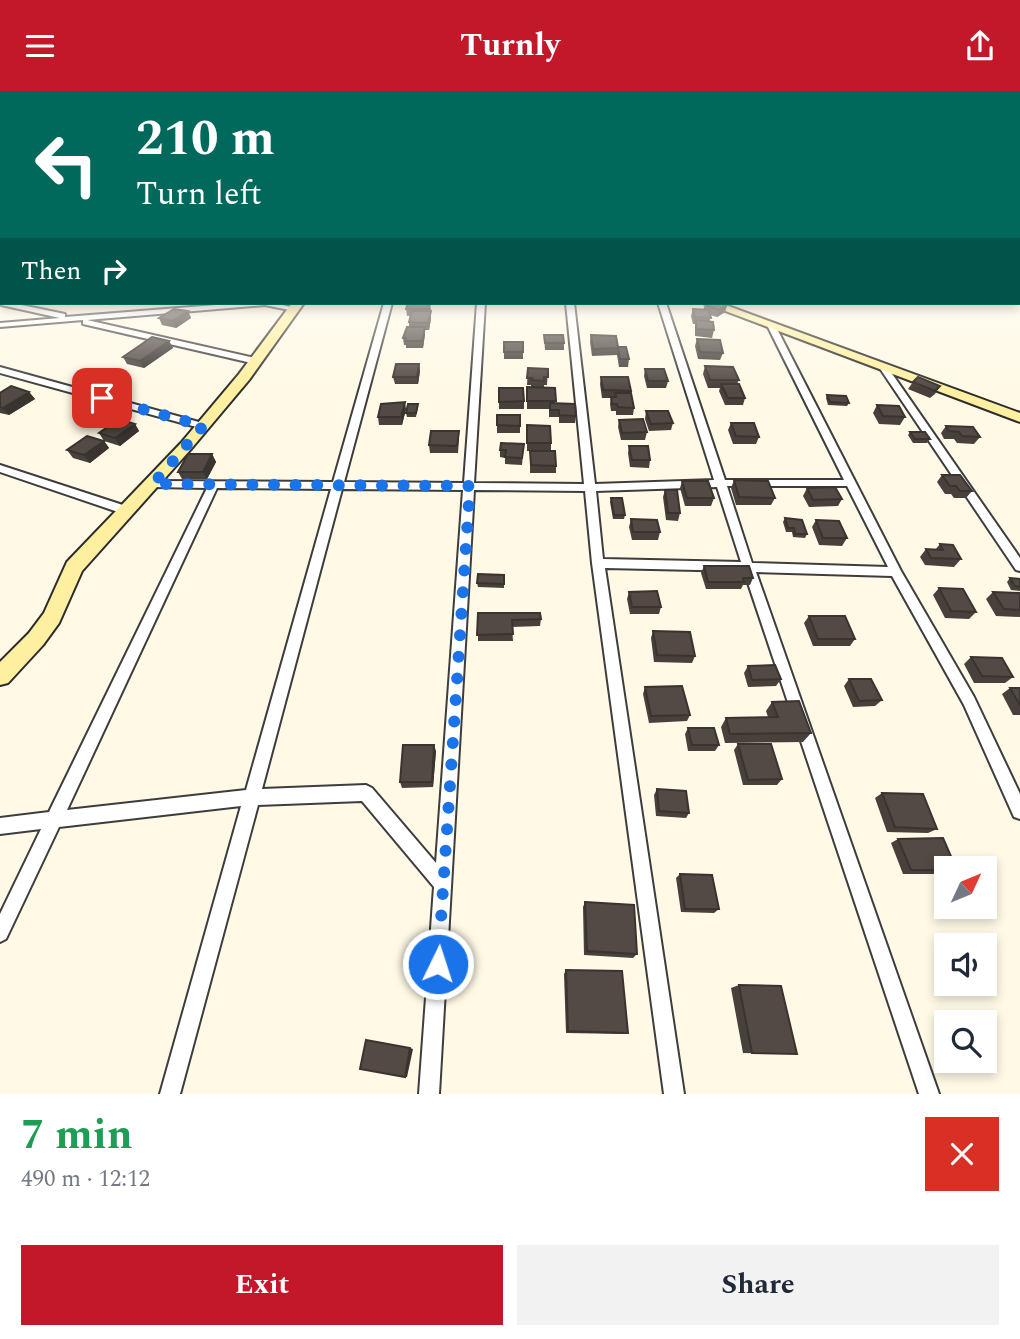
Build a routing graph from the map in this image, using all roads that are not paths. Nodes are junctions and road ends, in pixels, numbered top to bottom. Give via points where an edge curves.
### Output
1 (15, 305) edge
2 (240, 305) edge
3 (387, 305) edge
4 (481, 305) edge
5 (569, 305) edge
6 (663, 305) edge
7 (716, 305) edge
8 (296, 306) edge
9 (73, 319) junction
10 (0, 325) edge
11 (771, 325) junction
12 (256, 361) junction
13 (883, 367) junction
14 (0, 370) edge
15 (1020, 418) edge
16 (203, 426) junction
17 (0, 468) edge
18 (720, 483) junction
19 (851, 483) junction
20 (153, 484) junction
21 (214, 484) junction
22 (337, 485) junction
23 (470, 486) junction
24 (590, 488) junction
25 (128, 510) junction
26 (598, 563) junction
27 (748, 567) junction
28 (1020, 567) edge
29 (896, 572) junction
30 (0, 676) edge
31 (1016, 795) edge
32 (251, 797) junction
33 (1020, 811) edge
34 (54, 820) junction
35 (0, 827) edge
36 (443, 885) junction
37 (0, 933) edge
38 (170, 1094) edge
39 (429, 1094) edge
40 (674, 1094) edge
41 (929, 1094) edge

1 - 9 street
2 - 9 street
3 - 22 street
4 - 23 street
5 - 24 street
6 - 18 street
7 - 11 street
8 - 12 street
9 - 10 street
9 - 12 street
11 - 13 street
11 - 19 street
12 - 16 street
13 - 15 street
13 - 28 street
14 - 16 street
16 - 20 street
17 - 25 street
18 - 19 street
18 - 24 street
18 - 27 street
19 - 29 street
20 - 21 street
20 - 25 street
21 - 22 street
21 - 34 street
22 - 23 street
22 - 32 street
23 - 24 street
23 - 36 street
24 - 26 street
25 - 30 street via 74,567 52,617
26 - 27 street
26 - 40 street
27 - 29 street
27 - 41 street
29 - 31 street via 970,701
31 - 33 street
32 - 34 street
32 - 36 street via 366,793
32 - 38 street
34 - 35 street
34 - 37 street
36 - 39 street

